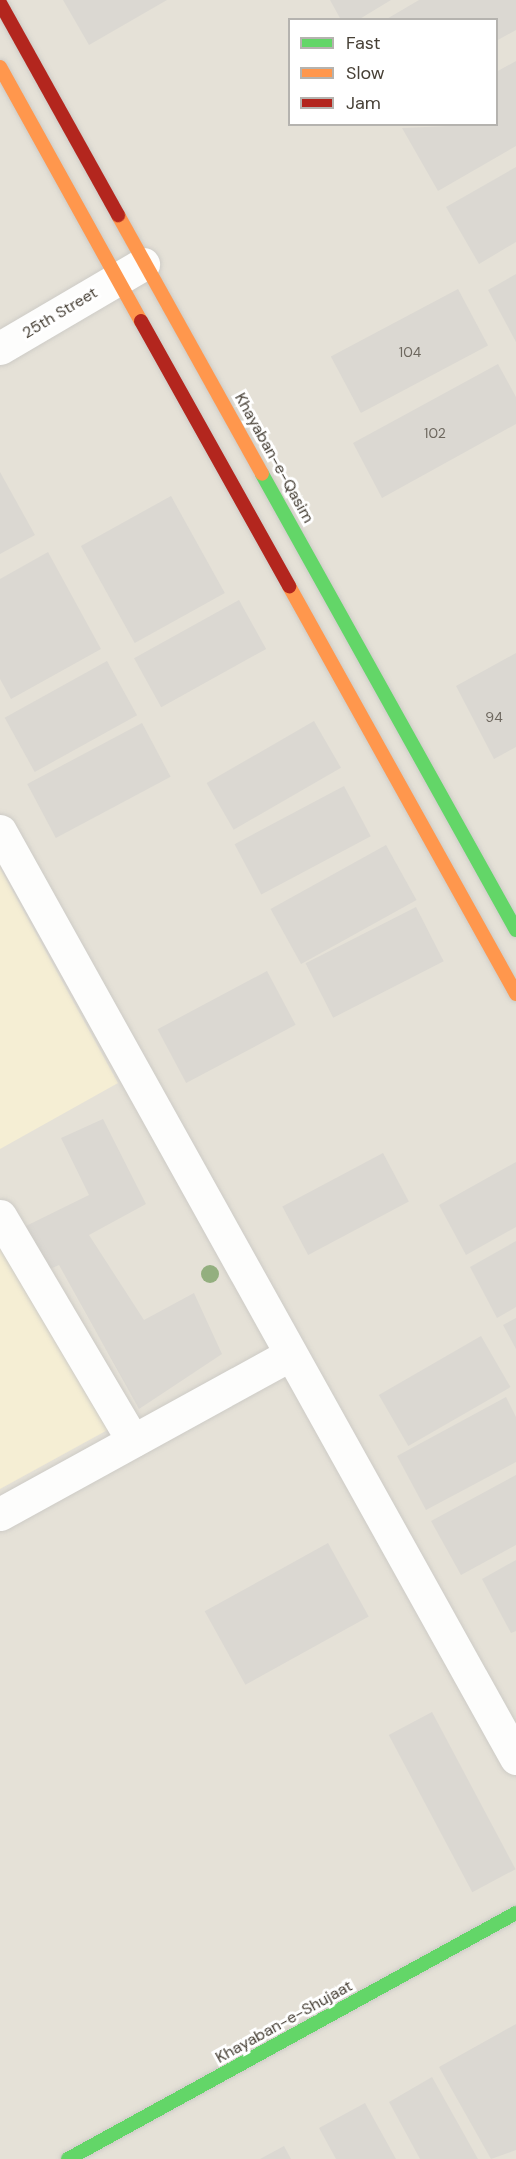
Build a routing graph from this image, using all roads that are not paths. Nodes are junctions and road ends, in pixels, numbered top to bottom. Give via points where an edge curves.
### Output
1 (0, 3) edge
2 (0, 67) edge
3 (134, 269) junction
4 (0, 348) edge
5 (0, 831) edge
6 (516, 930) edge
7 (516, 994) edge
8 (0, 1216) edge
9 (289, 1355) junction
10 (133, 1441) junction
11 (0, 1514) edge
12 (516, 1758) edge
13 (516, 1913) edge
14 (68, 2159) edge

1 - 3 street, Khayaban-e-Qasim
2 - 3 street, Khayaban-e-Qasim
3 - 4 street, 25th Street
3 - 6 street, Khayaban-e-Qasim
3 - 7 street, Khayaban-e-Qasim
5 - 9 street
8 - 10 street
9 - 10 street
9 - 12 street
10 - 11 street
13 - 14 street, Khayaban-e-Shujaat

